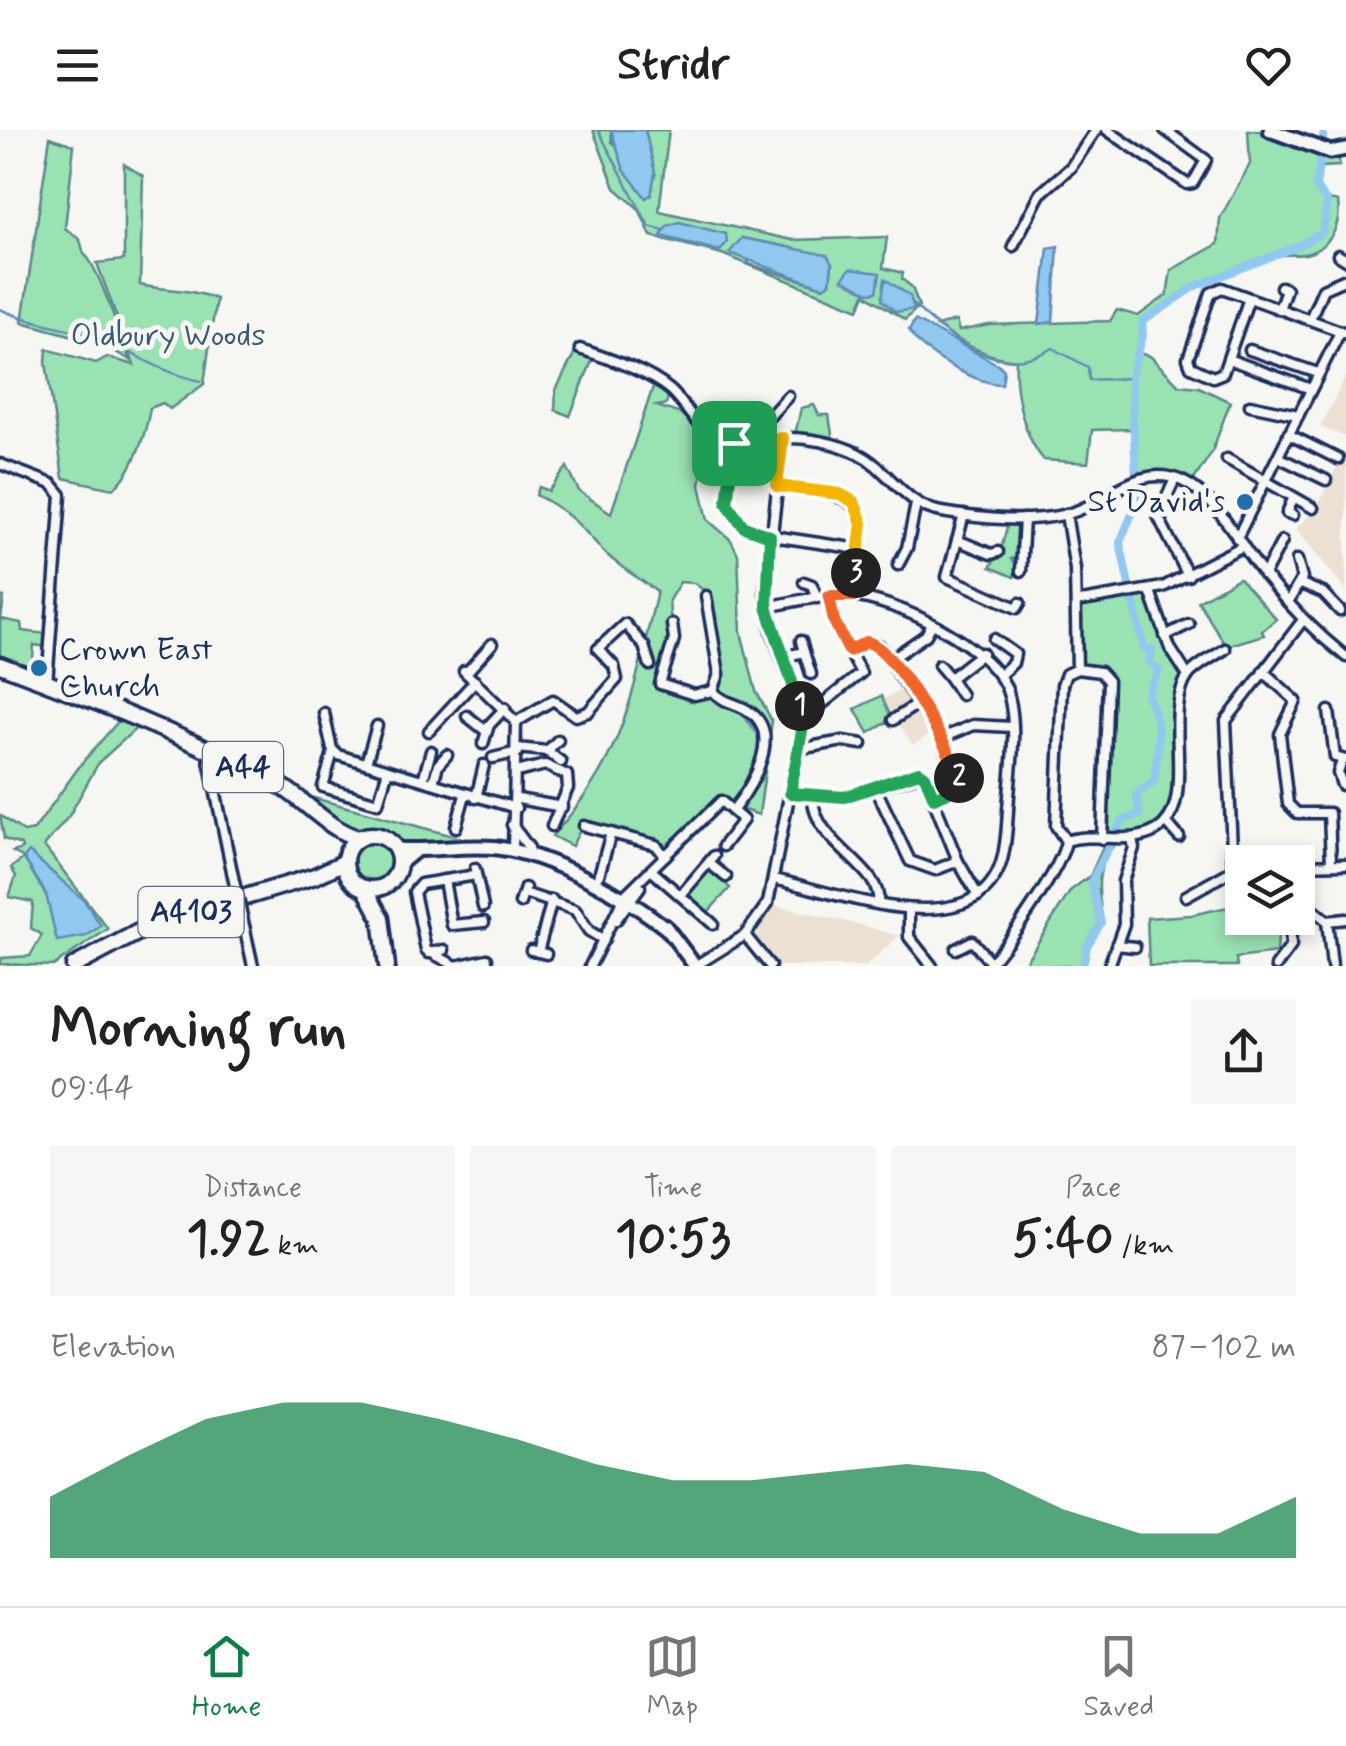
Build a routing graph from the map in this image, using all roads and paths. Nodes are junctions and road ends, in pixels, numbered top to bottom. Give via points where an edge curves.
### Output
1 (1096, 130) edge
2 (1107, 130) edge
3 (1165, 130) edge
4 (1270, 130) edge
5 (1178, 134) edge
6 (1346, 149) edge
7 (1013, 246) dead end
8 (1346, 279) edge
9 (1281, 287) dead end
10 (1249, 298) junction
11 (1279, 308) junction
12 (1310, 319) junction
13 (1343, 333) edge
14 (580, 350) dead end
15 (1250, 350) dead end
16 (1228, 359) junction
17 (1318, 373) junction
18 (1311, 388) junction
19 (788, 396) dead end
20 (1250, 405) dead end
21 (1298, 416) junction
22 (1288, 434) junction
23 (783, 438) junction
24 (756, 442) junction
25 (734, 443) junction
26 (1335, 456) dead end
27 (1278, 457) junction
28 (1226, 460) dead end
29 (0, 464) edge
30 (1175, 479) junction
31 (1326, 480) dead end
32 (1266, 483) junction
33 (777, 486) junction
34 (1292, 499) junction
35 (916, 504) junction
36 (1312, 508) dead end
37 (1066, 514) junction
38 (964, 515) junction
39 (1293, 515) dead end
40 (1024, 520) junction
41 (770, 536) junction
42 (957, 540) junction
43 (1282, 541) dead end
44 (1240, 542) junction
45 (859, 548) junction
46 (993, 557) dead end
47 (898, 565) dead end
48 (1018, 565) dead end
49 (1297, 565) dead end
50 (1264, 575) junction
51 (1188, 576) junction
52 (804, 582) dead end
53 (1301, 584) junction
54 (1150, 591) junction
55 (706, 596) dead end
56 (829, 596) junction
57 (853, 596) junction
58 (817, 598) junction
59 (1076, 602) junction
60 (1288, 602) junction
61 (767, 607) junction
62 (1018, 609) dead end
63 (1335, 609) dead end
64 (1303, 620) junction
65 (672, 624) dead end
66 (1188, 624) dead end
67 (931, 626) junction
68 (1165, 636) junction
69 (801, 640) dead end
70 (492, 644) dead end
71 (996, 644) dead end
72 (1225, 650) dead end
73 (849, 651) junction
74 (804, 652) junction
75 (982, 653) junction
76 (1015, 654) junction
77 (1027, 654) dead end
78 (782, 657) junction
79 (1346, 657) edge
80 (890, 660) junction
81 (650, 665) dead end
82 (938, 665) dead end
83 (0, 666) edge
84 (1076, 669) junction
85 (1263, 671) junction
86 (811, 674) dead end
87 (1001, 674) junction
88 (1188, 676) junction
89 (950, 678) junction
90 (475, 681) junction
91 (48, 684) junction
92 (712, 691) junction
93 (961, 695) dead end
94 (919, 703) junction
95 (454, 704) junction
96 (504, 708) junction
97 (806, 711) junction
98 (324, 713) dead end
99 (1326, 715) dead end
100 (893, 720) dead end
101 (516, 722) junction
102 (377, 726) dead end
103 (1012, 727) junction
104 (429, 731) dead end
105 (486, 731) junction
106 (942, 738) junction
107 (558, 740) dead end
108 (483, 744) dead end
109 (862, 744) dead end
110 (798, 749) junction
111 (210, 750) junction
112 (518, 750) junction
113 (431, 751) dead end
114 (546, 751) junction
115 (333, 752) junction
116 (447, 755) dead end
117 (493, 758) dead end
118 (1344, 760) edge
119 (561, 762) dead end
120 (366, 763) junction
121 (484, 765) dead end
122 (386, 769) junction
123 (518, 772) junction
124 (423, 780) junction
125 (433, 783) junction
126 (1342, 786) dead end
127 (876, 789) junction
128 (790, 793) junction
129 (465, 795) junction
130 (813, 797) junction
131 (476, 798) junction
132 (934, 798) junction
133 (517, 803) junction
134 (562, 808) junction
135 (734, 809) junction
136 (1166, 822) junction
137 (512, 825) junction
138 (552, 826) dead end
139 (584, 826) dead end
140 (456, 827) dead end
141 (336, 828) junction
142 (611, 833) junction
143 (1179, 837) dead end
144 (358, 838) junction
145 (1110, 839) junction
146 (1132, 839) junction
147 (1066, 841) junction
148 (1236, 845) edge
149 (529, 848) dead end
150 (739, 848) dead end
151 (514, 851) junction
152 (666, 856) junction
153 (346, 857) junction
154 (397, 857) junction
155 (958, 861) junction
156 (1331, 863) junction
157 (1315, 864) edge
158 (1346, 864) edge
159 (649, 872) junction
160 (599, 875) dead end
161 (314, 876) junction
162 (1225, 876) edge
163 (726, 877) dead end
164 (774, 879) junction
165 (444, 880) junction
166 (390, 881) junction
167 (359, 884) junction
168 (681, 895) junction
169 (978, 896) junction
170 (1186, 896) dead end
171 (552, 900) junction
172 (626, 901) junction
173 (520, 903) dead end
174 (878, 903) junction
175 (672, 905) dead end
176 (483, 906) dead end
177 (909, 909) junction
178 (1315, 911) edge
179 (381, 918) junction
180 (1346, 919) edge
181 (484, 922) dead end
182 (1327, 922) junction
183 (694, 926) dead end
184 (745, 935) junction
185 (1291, 935) edge
186 (604, 940) junction
187 (1116, 945) junction
188 (1135, 947) dead end
189 (684, 948) junction
190 (956, 949) dead end
191 (538, 952) dead end
192 (922, 956) junction
193 (442, 958) edge
194 (488, 959) dead end
195 (989, 964) edge
196 (74, 966) edge
197 (254, 966) edge
198 (387, 966) edge
199 (456, 966) edge
200 (590, 966) edge
201 (695, 966) edge
202 (770, 966) edge
203 (912, 966) edge
204 (932, 966) edge
205 (1110, 966) edge
206 (1276, 966) edge
207 (1332, 966) edge

1 - 7 street via 1072,166 1040,194
2 - 5 street via 1190,184 1206,160
3 - 5 street
4 - 6 main road via 1330,152
8 - 12 street via 1323,289
9 - 11 street via 1286,289
10 - 11 street
10 - 16 street
10 - 16 street via 1212,294 1188,364 1219,376
11 - 12 street
12 - 13 street
13 - 17 street
14 - 25 street via 664,385 708,434
15 - 17 street
16 - 18 street
17 - 18 street
18 - 21 street
19 - 24 street via 758,428
20 - 21 street
21 - 22 street
22 - 26 street
22 - 27 street
23 - 24 street
23 - 33 street
23 - 35 street via 852,450
24 - 25 street
25 - 41 street via 730,512 744,527
27 - 31 street
27 - 32 street
28 - 32 street
29 - 91 street via 52,484 61,495
30 - 37 street via 1144,477
30 - 44 street via 1197,491
30 - 51 street via 1158,516
32 - 34 street
32 - 44 street
33 - 41 street
33 - 45 street via 848,498 861,515
34 - 36 street
34 - 39 street via 1287,512
35 - 38 street
35 - 47 street
37 - 40 street
37 - 59 street
38 - 40 street
38 - 42 street
40 - 48 street
41 - 45 street
41 - 61 street
42 - 46 street
42 - 62 street via 948,577
43 - 50 street
44 - 50 street
44 - 51 street
45 - 57 street
49 - 53 street
50 - 60 street
51 - 54 street
52 - 58 street
53 - 60 street
53 - 63 street via 1316,588
54 - 59 street
54 - 68 street
55 - 92 street via 718,674
56 - 57 street
56 - 58 street
56 - 73 street
57 - 67 street
58 - 61 street
59 - 84 street
60 - 64 street
61 - 78 street
64 - 79 street
64 - 85 street
65 - 92 street via 660,684 694,695
66 - 68 street
67 - 75 street
67 - 80 street
68 - 88 street
69 - 74 street
70 - 90 street via 465,672
71 - 76 street
72 - 88 street
73 - 80 street via 874,642
73 - 97 street via 860,676
74 - 78 street
74 - 86 street
75 - 87 street
75 - 89 street
76 - 77 street
76 - 87 street
78 - 97 street
80 - 94 street
81 - 101 street via 625,624 598,649 617,679 588,712 576,716 554,700
82 - 89 street
83 - 91 highway, A44
84 - 145 street via 1100,672 1108,681
84 - 147 street via 1066,674 1061,691 1056,818
85 - 148 street via 1226,721
85 - 156 street via 1296,701 1280,730 1288,804 1298,812 1328,813
87 - 103 street
88 - 136 street via 1178,710 1176,801
89 - 93 street
90 - 95 street
90 - 96 street
91 - 111 highway, A44
92 - 135 street via 752,713 762,727 760,768
94 - 100 street
94 - 106 street
95 - 104 street
95 - 105 street
96 - 101 street
96 - 105 street
97 - 110 street via 810,724 803,726
98 - 115 street
99 - 118 street via 1335,757
101 - 112 street
102 - 120 street
103 - 106 street via 973,725
103 - 169 street via 1005,851
105 - 108 street
106 - 132 street via 959,783
107 - 114 street
109 - 110 street
110 - 128 street
111 - 141 highway, A44 via 295,794
111 - 197 street, bridge
112 - 114 street
112 - 117 street
112 - 123 street
113 - 124 street
114 - 119 street
115 - 120 street
115 - 122 street via 322,788 378,804
116 - 125 street
118 - 126 street
120 - 122 street
121 - 131 street
122 - 124 street
123 - 133 street
123 - 134 street via 538,765 563,770 569,782
124 - 125 street
125 - 129 street
127 - 130 street
127 - 132 street via 919,772
127 - 155 street via 910,861 935,870
128 - 130 street
128 - 164 street
129 - 131 street
129 - 140 street
130 - 174 street via 815,816 877,886
131 - 133 street
132 - 155 street
133 - 134 street
133 - 137 street
134 - 138 street
135 - 150 street via 743,820 726,843
135 - 152 street via 717,802
136 - 143 street
136 - 146 street
137 - 149 street
137 - 151 street
139 - 142 street
141 - 144 highway, A44
141 - 153 highway, A44
142 - 152 street via 656,845
142 - 160 street
144 - 153 highway
144 - 154 highway via 375,835
145 - 146 street
145 - 147 street
146 - 187 street via 1123,881 1124,930
147 - 195 street
151 - 154 main road via 447,846
151 - 172 main road
152 - 159 street
153 - 161 highway, A4103
153 - 167 highway
154 - 166 highway
155 - 169 street
156 - 157 street
156 - 158 street
159 - 168 street
159 - 172 street
161 - 167 highway, A4103
161 - 196 highway, A4103 via 150,926
162 - 170 street
163 - 168 street via 711,860
164 - 174 street
164 - 184 street via 764,912
165 - 176 street via 476,872
165 - 181 street via 452,924
165 - 193 street via 414,892 421,939
166 - 167 highway
166 - 179 highway
167 - 179 highway
168 - 175 street
168 - 183 street via 709,918
169 - 177 street
171 - 173 street via 525,891
171 - 186 street via 575,910
171 - 191 street
172 - 186 street
172 - 189 main road
172 - 189 main road
174 - 177 street
177 - 192 street via 909,937
178 - 182 street
179 - 198 highway
180 - 182 street
182 - 207 street
184 - 201 street
184 - 202 street
185 - 206 street
186 - 200 street
187 - 188 street
187 - 205 street
189 - 201 main road
190 - 195 street via 972,941
192 - 203 street
192 - 204 street
193 - 199 street
194 - 199 street

